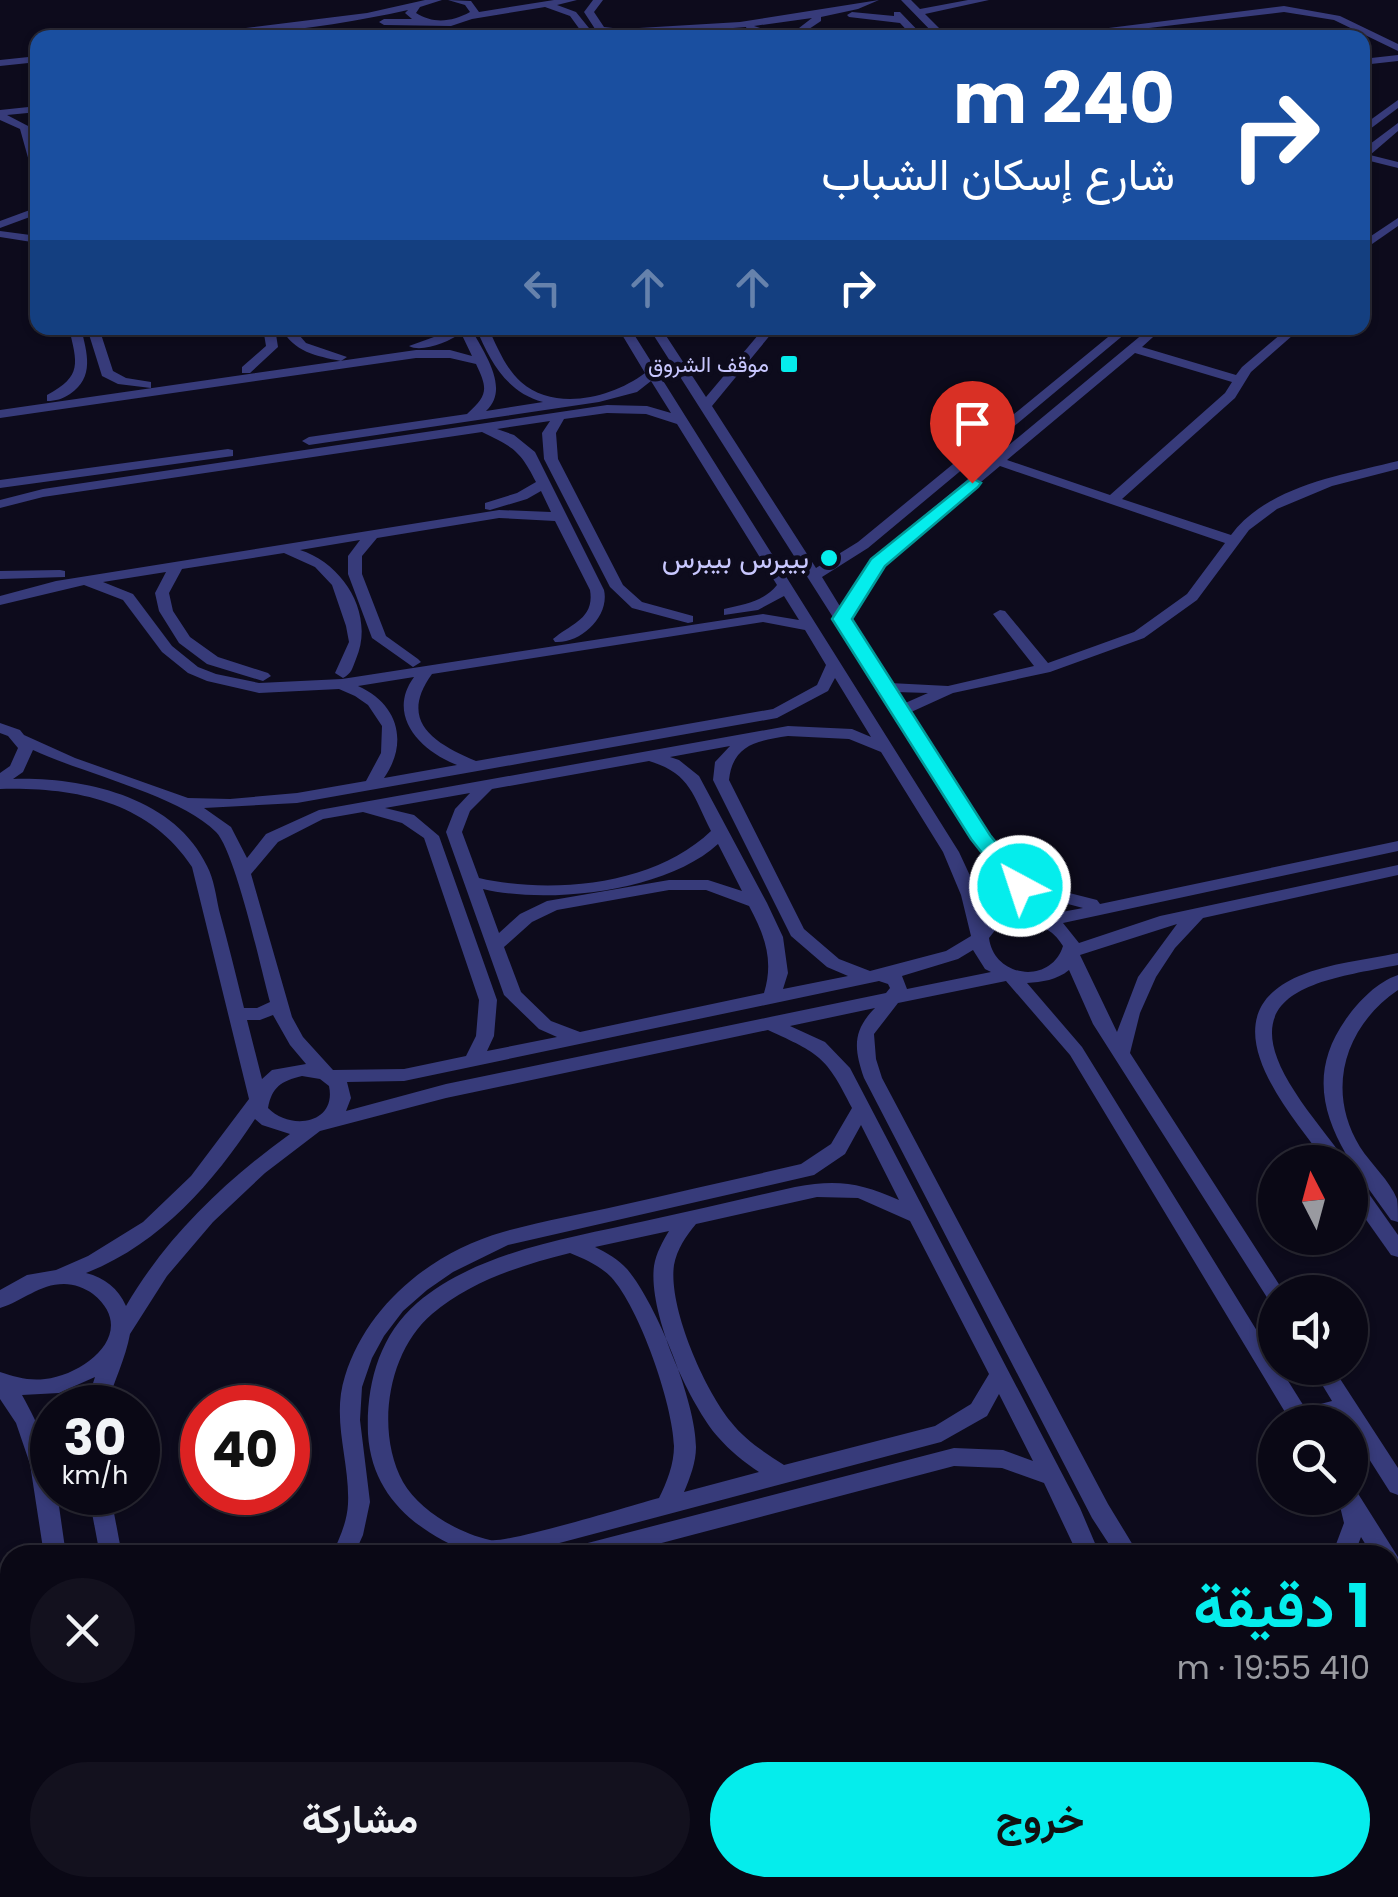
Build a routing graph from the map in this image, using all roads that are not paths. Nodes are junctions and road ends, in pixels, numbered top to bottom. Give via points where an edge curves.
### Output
1 (438, 0) edge
2 (457, 0) edge
3 (572, 0) edge
4 (598, 0) edge
5 (874, 0) edge
6 (882, 0) edge
7 (906, 0) edge
8 (943, 0) edge
9 (984, 0) edge
10 (522, 2) edge
11 (417, 3) edge
12 (918, 12) junction
13 (840, 14) junction
14 (590, 15) junction
15 (470, 17) junction
16 (577, 17) junction
17 (370, 19) junction
18 (818, 19) junction
19 (902, 20) junction
20 (427, 22) junction
21 (354, 24) junction
22 (740, 28) junction
23 (261, 30) edge
24 (297, 30) edge
25 (343, 30) edge
26 (436, 30) edge
27 (468, 30) edge
28 (593, 30) edge
29 (597, 30) edge
30 (707, 30) edge
31 (719, 30) edge
32 (749, 30) edge
33 (804, 30) edge
34 (912, 30) edge
35 (936, 30) edge
36 (1103, 30) edge
37 (1158, 30) edge
38 (1342, 30) edge
39 (1359, 30) edge
40 (1370, 36) edge
41 (1398, 52) edge
42 (1370, 54) edge
43 (30, 57) edge
44 (0, 60) edge
45 (1398, 103) edge
46 (30, 107) edge
47 (0, 112) edge
48 (1370, 126) edge
49 (1398, 126) edge
50 (30, 133) edge
51 (1370, 149) edge
52 (1370, 158) edge
53 (1398, 165) edge
54 (30, 213) edge
55 (1398, 221) edge
56 (30, 222) edge
57 (0, 226) edge
58 (30, 231) edge
59 (0, 235) edge
60 (1370, 236) edge
61 (1377, 237) junction
62 (30, 239) edge
63 (1370, 242) edge
64 (76, 335) edge
65 (95, 335) edge
66 (271, 335) edge
67 (292, 335) edge
68 (450, 335) edge
69 (466, 335) edge
70 (486, 335) edge
71 (629, 335) edge
72 (659, 335) edge
73 (764, 335) edge
74 (1117, 335) edge
75 (1149, 335) edge
76 (1288, 335) edge
77 (1133, 348) junction
78 (424, 349) junction
79 (341, 356) junction
80 (482, 362) junction
81 (103, 368) junction
82 (84, 370) junction
83 (246, 370) junction
84 (653, 373) junction
85 (220, 378) junction
86 (1240, 380) junction
87 (511, 382) junction
88 (146, 384) junction
89 (492, 385) junction
90 (52, 398) junction
91 (612, 402) junction
92 (569, 403) junction
93 (705, 406) junction
94 (4, 408) edge
95 (560, 416) junction
96 (682, 421) junction
97 (476, 422) junction
98 (542, 460) junction
99 (998, 461) junction
100 (1398, 465) edge
101 (545, 483) junction
102 (0, 484) edge
103 (42, 487) junction
104 (918, 499) junction
105 (1112, 500) junction
106 (0, 504) edge
107 (942, 508) junction
108 (497, 510) junction
109 (561, 517) junction
110 (784, 530) junction
111 (753, 534) junction
112 (372, 535) junction
113 (1232, 541) junction
114 (275, 550) junction
115 (176, 566) junction
116 (355, 574) junction
117 (0, 576) edge
118 (336, 576) junction
119 (814, 576) junction
120 (611, 577) junction
121 (55, 580) junction
122 (85, 580) junction
123 (592, 580) junction
124 (784, 585) junction
125 (0, 601) edge
126 (166, 610) junction
127 (145, 614) junction
128 (1000, 614) dead end
129 (742, 616) junction
130 (688, 618) junction
131 (842, 619) junction
132 (809, 626) junction
133 (374, 629) junction
134 (355, 632) junction
135 (560, 639) junction
136 (460, 660) junction
137 (420, 666) junction
138 (833, 666) junction
139 (1046, 669) junction
140 (342, 679) junction
141 (284, 683) junction
142 (886, 687) junction
143 (948, 690) junction
144 (900, 711) junction
145 (777, 714) junction
146 (413, 722) junction
147 (390, 726) junction
148 (1, 727) edge
149 (788, 731) junction
150 (748, 738) junction
151 (21, 739) junction
152 (885, 750) junction
153 (554, 753) junction
154 (648, 756) junction
155 (475, 765) junction
156 (563, 772) junction
157 (114, 778) junction
158 (721, 780) junction
159 (0, 782) edge
160 (372, 784) junction
161 (697, 784) junction
162 (488, 785) junction
163 (96, 795) junction
164 (297, 798) junction
165 (186, 802) junction
166 (364, 807) junction
167 (305, 820) junction
168 (720, 831) junction
169 (454, 832) junction
170 (431, 836) junction
171 (985, 844) junction
172 (1398, 846) edge
173 (951, 852) junction
174 (1398, 870) edge
175 (242, 874) junction
176 (666, 878) junction
177 (471, 881) junction
178 (1020, 886) junction
179 (551, 898) junction
180 (1144, 899) junction
181 (758, 902) junction
182 (1112, 905) junction
183 (1198, 912) junction
184 (1043, 920) junction
185 (254, 922) junction
186 (1160, 922) junction
187 (218, 928) junction
188 (797, 932) junction
189 (774, 937) junction
190 (980, 937) junction
191 (494, 947) junction
192 (1072, 954) junction
193 (1398, 959) edge
194 (1010, 974) junction
195 (873, 976) junction
196 (1398, 980) edge
197 (513, 995) junction
198 (772, 998) junction
199 (892, 998) junction
200 (488, 1000) junction
201 (278, 1005) junction
202 (238, 1014) junction
203 (770, 1024) junction
204 (579, 1038) junction
205 (1117, 1048) junction
206 (1076, 1051) junction
207 (473, 1061) junction
208 (866, 1062) junction
209 (437, 1068) junction
210 (842, 1068) junction
211 (328, 1075) junction
212 (446, 1091) junction
213 (257, 1099) junction
214 (862, 1107) junction
215 (315, 1126) junction
216 (1324, 1145) edge
217 (792, 1186) junction
218 (179, 1200) junction
219 (1368, 1208) edge
220 (212, 1214) junction
221 (1398, 1215) edge
222 (918, 1216) junction
223 (690, 1219) junction
224 (572, 1246) junction
225 (1398, 1250) edge
226 (975, 1273) junction
227 (1263, 1275) edge
228 (55, 1276) junction
229 (950, 1280) junction
230 (32, 1282) junction
231 (0, 1288) edge
232 (402, 1298) junction
233 (0, 1300) edge
234 (668, 1306) junction
235 (425, 1310) junction
236 (643, 1312) junction
237 (119, 1338) junction
238 (999, 1375) junction
239 (0, 1382) edge
240 (103, 1385) edge
241 (1333, 1385) edge
242 (705, 1400) junction
243 (1292, 1405) edge
244 (1346, 1405) edge
245 (679, 1407) junction
246 (30, 1427) edge
247 (942, 1433) junction
248 (1368, 1439) edge
249 (954, 1457) junction
250 (387, 1470) junction
251 (782, 1475) junction
252 (360, 1476) junction
253 (1050, 1476) junction
254 (1398, 1486) edge
255 (666, 1506) junction
256 (52, 1515) edge
257 (103, 1515) edge
258 (1353, 1515) edge
259 (1360, 1515) edge
260 (54, 1545) edge
261 (108, 1545) edge
262 (346, 1545) edge
263 (470, 1545) edge
264 (516, 1545) edge
265 (618, 1545) edge
266 (1083, 1545) edge
267 (1122, 1545) edge
268 (1347, 1545) edge
269 (1378, 1545) edge

1 - 11 street
2 - 10 street
2 - 15 street via 476,9
3 - 10 street
4 - 14 street
5 - 13 street
6 - 19 street
7 - 8 street
7 - 12 street
9 - 12 street
10 - 15 street
10 - 16 street
11 - 17 street
11 - 20 street via 412,17
12 - 35 street
13 - 18 street
13 - 19 street
13 - 30 street
14 - 16 street
14 - 29 street
15 - 20 street
15 - 27 street
16 - 28 street
17 - 20 street
17 - 21 street
17 - 23 street
18 - 22 street
18 - 33 street
19 - 34 street
20 - 26 street
21 - 24 street
21 - 25 street
22 - 31 street
22 - 32 street
36 - 39 street via 1284,9 1338,18
37 - 38 street via 1291,15
40 - 41 street
41 - 42 street
43 - 44 street
45 - 48 street
46 - 47 street
47 - 50 street
49 - 51 street
52 - 53 street
54 - 57 street
55 - 61 street
56 - 57 street
58 - 59 street
59 - 62 street
60 - 61 street
61 - 63 street
64 - 82 street
65 - 81 street
66 - 83 street via 267,355
67 - 79 street via 305,347
68 - 78 street
69 - 80 street
70 - 87 street
71 - 84 street
72 - 93 street
73 - 93 street
74 - 104 street
75 - 77 street
76 - 86 street
77 - 86 street
77 - 99 street
78 - 79 street
78 - 80 street
78 - 85 street
79 - 83 street
80 - 89 street
81 - 82 street
81 - 88 street via 123,381
82 - 90 street
83 - 85 street
84 - 91 street
84 - 96 street
85 - 88 street
85 - 94 street
86 - 105 street
87 - 89 street
87 - 92 street via 528,394
88 - 90 street
89 - 97 street
90 - 94 street
91 - 92 street
91 - 95 street
91 - 96 street
92 - 97 street
93 - 110 street
95 - 97 street
95 - 98 street
96 - 111 street
97 - 98 street
97 - 103 street
98 - 101 street
98 - 120 street
99 - 105 street
99 - 107 street
100 - 113 street via 1288,498
101 - 108 street
101 - 109 street
102 - 103 street
103 - 106 street
104 - 107 street
104 - 119 street
105 - 113 street
107 - 131 street via 878,563
108 - 109 street
108 - 112 street
108 - 121 street
109 - 123 street
110 - 111 street
110 - 119 street
111 - 124 street
112 - 114 street
112 - 116 street via 355,556
113 - 139 street via 1202,587 1169,617 1113,647
114 - 115 street
114 - 118 street via 307,556
115 - 122 street
115 - 126 street via 162,593
116 - 118 street
116 - 133 street
117 - 121 street
118 - 134 street
119 - 131 street
120 - 123 street
120 - 130 street via 637,604
121 - 122 street
121 - 125 street
122 - 127 street via 116,590
123 - 135 street via 599,608
124 - 129 street
124 - 132 street
126 - 127 street
126 - 141 street via 208,661
127 - 141 street via 168,649 193,670 234,684
128 - 139 street
129 - 130 street
129 - 132 street
129 - 136 street
130 - 135 street
131 - 142 street
132 - 138 street
133 - 134 street
133 - 137 street via 388,647
134 - 140 street
135 - 136 street
136 - 137 street
137 - 140 street
137 - 146 street
138 - 145 street via 823,688
138 - 152 street
139 - 143 street
140 - 141 street
140 - 147 street via 378,706
142 - 143 street
142 - 144 street
143 - 144 street
144 - 171 street
145 - 149 street via 787,719
145 - 153 street
146 - 147 street
146 - 155 street via 428,744
147 - 160 street via 390,755
148 - 151 street
149 - 150 street
149 - 152 street via 852,734
150 - 154 street
150 - 158 street via 722,762
151 - 157 street
151 - 159 street via 24,759
152 - 173 street
153 - 155 street
153 - 156 street
154 - 156 street
154 - 161 street via 673,763
155 - 160 street
156 - 162 street
157 - 163 street
157 - 165 street
158 - 161 street
158 - 188 street
159 - 163 street
160 - 164 street
161 - 168 street
162 - 166 street
162 - 169 street via 463,809
163 - 187 street via 143,810 179,834 200,866
164 - 165 street
164 - 167 street via 292,808
165 - 175 street via 225,831
166 - 167 street
166 - 170 street via 408,819
167 - 175 street via 272,838
168 - 176 street
168 - 181 street
169 - 170 street via 442,829
169 - 177 street
170 - 200 street
171 - 173 street via 972,854
171 - 178 street
172 - 180 street
173 - 190 street
174 - 183 street
175 - 185 street
176 - 179 street
176 - 181 street
177 - 179 street
177 - 191 street
178 - 182 street
178 - 184 street
179 - 191 street
180 - 182 street
180 - 186 street via 1138,914
181 - 189 street
182 - 184 street
183 - 186 street
183 - 205 street via 1141,985
184 - 190 street via 998,920
184 - 192 street via 1066,934
185 - 187 street
185 - 201 street
186 - 192 street
187 - 202 street
188 - 189 street
188 - 195 street via 819,954
189 - 198 street via 779,973
190 - 194 street via 984,958
190 - 195 street via 952,955
191 - 197 street
192 - 194 street via 1062,968 1043,976
192 - 205 street
193 - 216 street via 1302,981 1263,1016 1260,1032 1270,1066
194 - 199 street
194 - 206 street
195 - 198 street
195 - 199 street via 898,984
196 - 221 street via 1353,1019 1335,1059 1332,1095 1343,1134
197 - 200 street
197 - 204 street via 546,1025
198 - 204 street
199 - 203 street
199 - 208 street via 870,1022
200 - 207 street via 485,1036
201 - 202 street
201 - 211 street via 296,1041
202 - 213 street
203 - 210 street via 819,1046
203 - 212 street
204 - 207 street
205 - 206 street via 1086,1041
205 - 227 street
206 - 243 street
207 - 209 street
208 - 210 street
208 - 226 street
209 - 211 street via 379,1078
209 - 212 street via 434,1079
210 - 214 street
211 - 213 street via 290,1071 269,1081
211 - 215 street via 338,1083 342,1101
212 - 215 street
213 - 215 street via 273,1125
213 - 218 street
214 - 217 street via 838,1149
214 - 222 street
215 - 220 street via 276,1152
217 - 222 street via 860,1191
217 - 223 street
217 - 232 street via 504,1240 448,1264
218 - 220 street via 191,1212
218 - 228 street via 130,1244
219 - 225 street
220 - 237 street via 147,1288
222 - 229 street
223 - 224 street
223 - 234 street via 664,1263
224 - 235 street via 489,1268
224 - 236 street via 621,1274
226 - 229 street
226 - 267 street
228 - 230 street
228 - 237 street via 99,1284 114,1296 122,1311
229 - 238 street
230 - 231 street
230 - 233 street
232 - 235 street
232 - 252 street via 368,1344 351,1395
234 - 236 street via 653,1304
234 - 242 street
235 - 250 street via 394,1350 378,1396
236 - 245 street
237 - 239 street via 80,1378 31,1388
237 - 240 street
238 - 247 street via 979,1410
238 - 253 street
239 - 246 street
241 - 244 street
242 - 245 street
242 - 251 street via 730,1436
245 - 255 street via 685,1448
247 - 249 street via 953,1440
247 - 251 street
248 - 254 street
249 - 253 street via 1003,1458
249 - 265 street
250 - 252 street
250 - 263 street via 422,1520
251 - 255 street
252 - 262 street via 360,1509
253 - 266 street
255 - 264 street
256 - 260 street
257 - 261 street
258 - 268 street
259 - 269 street

